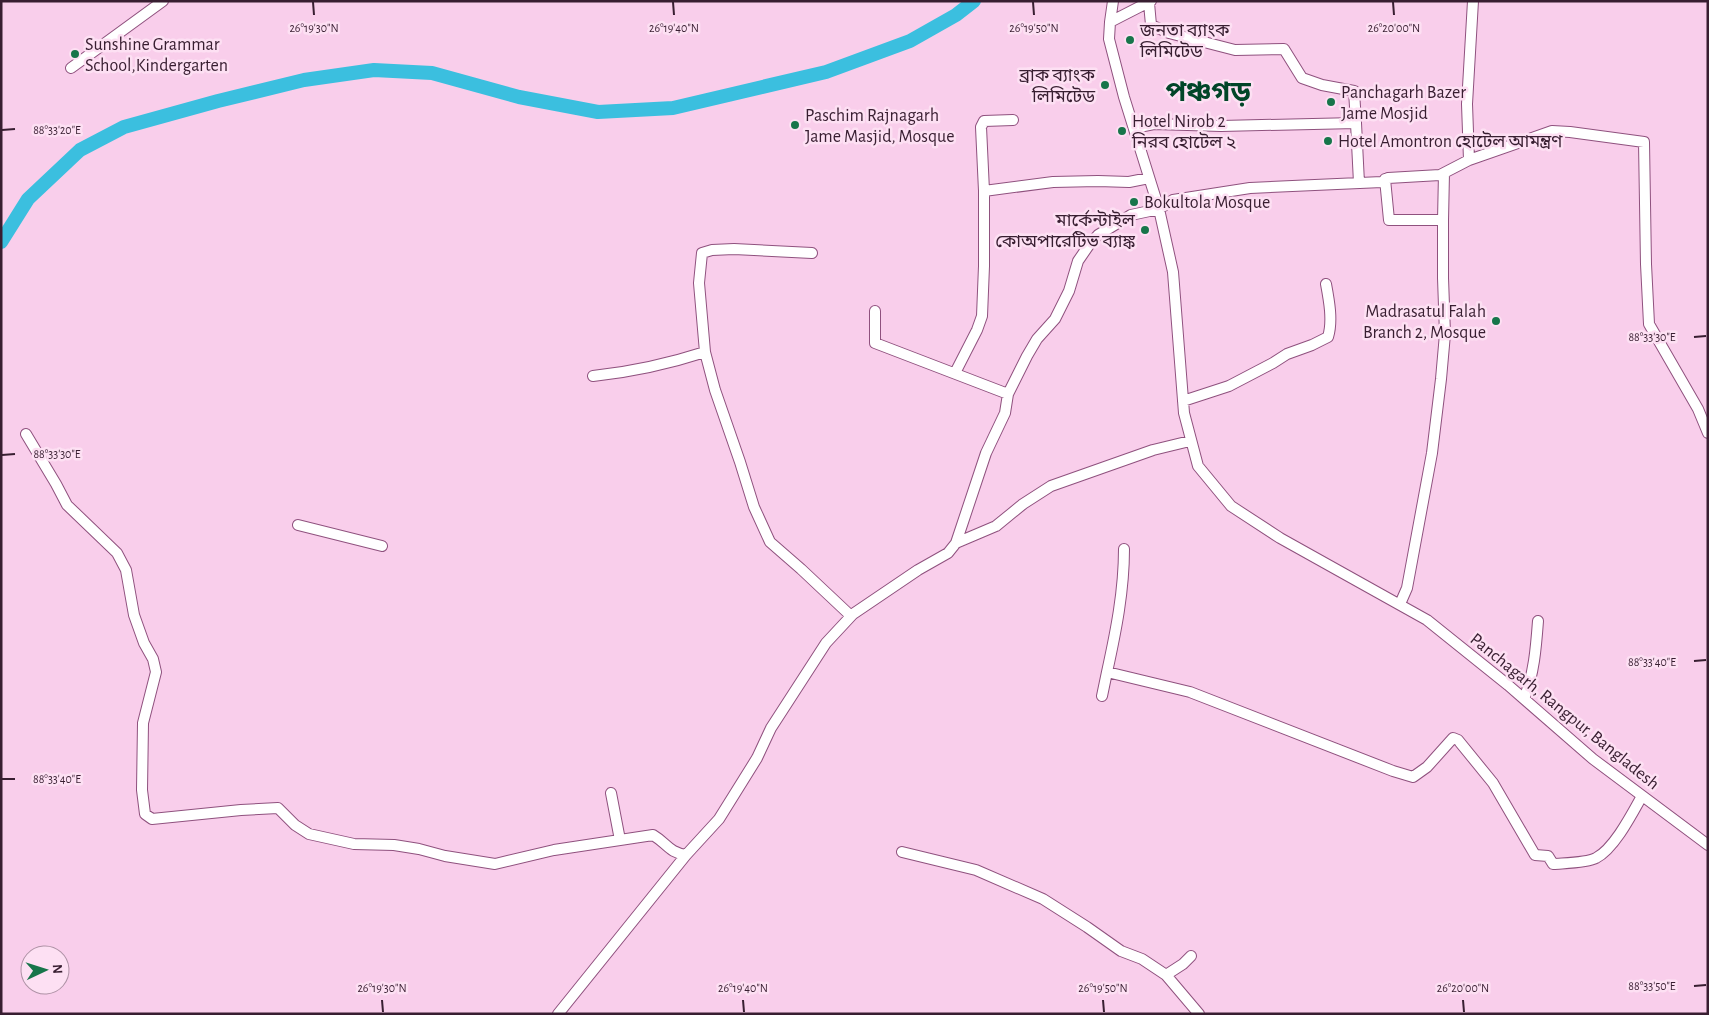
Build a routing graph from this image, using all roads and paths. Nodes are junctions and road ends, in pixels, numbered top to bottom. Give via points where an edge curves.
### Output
1 (163, 1) edge
2 (1113, 1) edge
3 (1473, 1) edge
4 (1150, 2) edge
5 (1110, 22) junction
6 (71, 68) dead end
7 (1013, 120) dead end
8 (1356, 123) junction
9 (1134, 128) junction
10 (1469, 160) junction
11 (1444, 173) junction
12 (1149, 178) junction
13 (1386, 179) junction
14 (1359, 183) junction
15 (984, 190) junction
16 (1159, 209) junction
17 (1443, 220) junction
18 (812, 253) dead end
19 (1326, 284) dead end
20 (875, 310) dead end
21 (705, 352) junction
22 (955, 373) junction
23 (593, 376) dead end
24 (1008, 394) junction
25 (1183, 401) junction
26 (1708, 433) edge
27 (26, 434) dead end
28 (1190, 441) junction
29 (298, 526) dead end
30 (956, 543) junction
31 (382, 546) dead end
32 (1124, 549) dead end
33 (1400, 604) junction
34 (851, 616) junction
35 (1538, 621) dead end
36 (1107, 672) junction
37 (1102, 696) dead end
38 (1524, 699) junction
39 (611, 793) dead end
40 (1642, 796) junction
41 (620, 840) junction
42 (1708, 845) edge
43 (902, 852) dead end
44 (686, 855) junction
45 (1192, 956) dead end
46 (1166, 975) junction
47 (558, 1014) edge
48 (1199, 1014) edge

1 - 6 street
2 - 5 street, Panchagarh, Rangpur, Bangladesh
3 - 10 street via 1467,104
4 - 5 street
4 - 8 street via 1151,25 1169,33 1234,50 1284,49 1302,78 1322,86 1354,91
5 - 9 street, Panchagarh, Rangpur, Bangladesh via 1109,38
7 - 15 street via 984,121 981,127
8 - 9 street via 1154,124
8 - 14 street
9 - 12 street, Panchagarh, Rangpur, Bangladesh
10 - 11 street
10 - 26 street via 1552,131 1644,142 1649,324 1698,409
11 - 13 street
11 - 17 street
12 - 15 street via 1129,182 1053,182
12 - 16 street, Panchagarh, Rangpur, Bangladesh
13 - 14 street
13 - 17 street via 1389,220
14 - 16 street via 1250,188 1173,200
15 - 22 street via 982,316
16 - 24 street via 1132,215 1098,235 1089,245 1078,261 1070,290 1055,319 1037,339
16 - 25 street, Panchagarh, Rangpur, Bangladesh via 1174,272
17 - 33 street via 1445,334 1441,379 1432,454 1406,588
18 - 21 street via 734,249 702,253 698,283
19 - 25 street via 1330,315 1328,337 1287,354 1229,386
20 - 22 street via 875,343
21 - 23 street via 678,361
21 - 34 street via 754,507 770,542
22 - 24 street
24 - 30 street via 1005,413 986,453
25 - 28 street, Panchagarh, Rangpur, Bangladesh
27 - 41 street via 67,505 117,553 126,570 134,614 156,672 143,723 142,790 145,814 152,819 278,808 294,825 309,834 354,844 419,849 495,864 554,850
28 - 30 street via 1144,453 1051,486 996,526
28 - 33 street, Panchagarh, Rangpur, Bangladesh via 1198,466 1230,506 1280,538
29 - 31 street
30 - 34 street via 948,554 918,570
32 - 36 street via 1120,607
33 - 38 street, Panchagarh, Rangpur, Bangladesh via 1427,620
34 - 44 street via 826,643 796,687 719,819
35 - 38 street via 1531,681
36 - 37 street
36 - 40 street via 1190,692 1413,777 1427,767 1453,738 1458,740 1493,783 1535,855 1548,856 1554,864 1594,859 1604,852 1628,822
38 - 40 street, Panchagarh, Rangpur, Bangladesh via 1593,759
39 - 41 street
40 - 42 street, Panchagarh, Rangpur, Bangladesh
41 - 44 street via 653,835 674,853
43 - 46 street via 976,870 1043,899 1121,951
44 - 47 street
45 - 46 street
46 - 48 street

